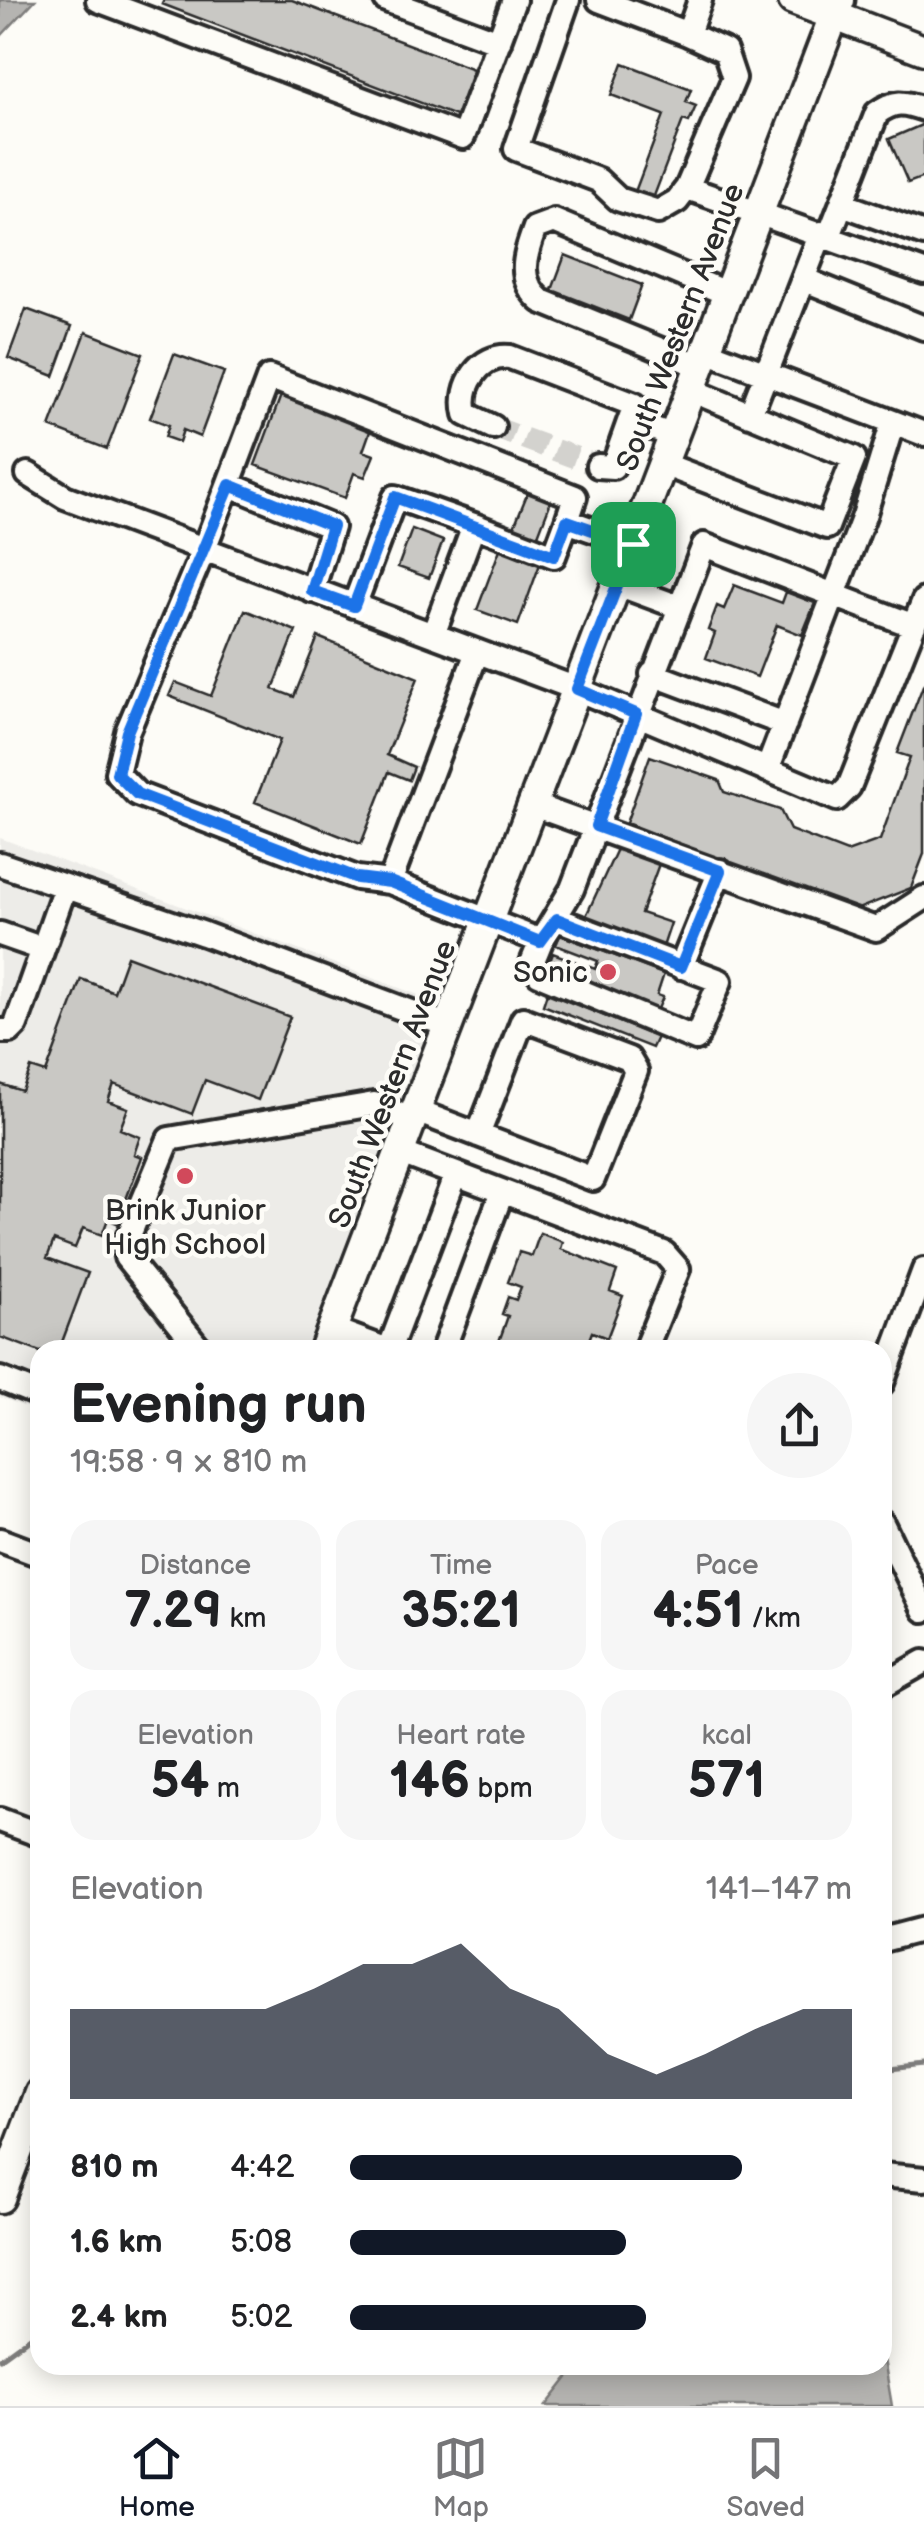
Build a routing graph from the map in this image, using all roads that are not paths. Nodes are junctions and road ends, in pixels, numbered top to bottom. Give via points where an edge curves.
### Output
1 (98, 0) edge
2 (388, 0) edge
3 (514, 0) edge
4 (568, 0) edge
5 (599, 0) edge
6 (700, 0) edge
7 (793, 0) edge
8 (837, 8) edge
9 (688, 34) junction
10 (499, 42) junction
11 (924, 50) edge
12 (924, 109) edge
13 (687, 188) junction
14 (842, 204) junction
15 (759, 210) junction
16 (924, 234) edge
17 (825, 235) junction
18 (924, 272) edge
19 (803, 279) junction
20 (728, 294) junction
21 (924, 328) edge
22 (699, 369) junction
23 (766, 374) junction
24 (750, 414) junction
25 (630, 420) junction
26 (893, 422) junction
27 (493, 427) tunnel mouth
28 (924, 434) edge
29 (674, 436) junction
30 (663, 464) junction
31 (598, 466) dead end
32 (28, 474) dead end
33 (230, 485) junction
34 (567, 521) junction
35 (474, 525) junction
36 (633, 544) junction
37 (204, 549) junction
38 (618, 584) junction
39 (312, 591) junction
40 (834, 594) junction
41 (924, 600) edge
42 (354, 606) junction
43 (678, 606) junction
44 (914, 626) junction
45 (432, 635) junction
46 (477, 652) junction
47 (652, 674) junction
48 (577, 689) junction
49 (636, 714) junction
50 (785, 724) junction
51 (767, 770) junction
52 (533, 805) junction
53 (596, 826) junction
54 (0, 864) edge
55 (720, 871) junction
56 (390, 882) junction
57 (65, 886) junction
58 (924, 898) edge
59 (490, 919) junction
60 (557, 919) junction
61 (0, 934) edge
62 (540, 942) junction
63 (43, 950) junction
64 (681, 967) junction
65 (449, 1026) junction
66 (0, 1031) edge
67 (415, 1116) junction
68 (478, 1135) junction
69 (400, 1153) junction
70 (456, 1174) junction
71 (502, 1192) junction
72 (924, 1270) edge
73 (328, 1339) edge
74 (190, 1340) edge
75 (392, 1340) edge
76 (447, 1340) edge
77 (649, 1340) edge
78 (892, 1356) edge
79 (0, 1379) edge
80 (30, 1390) edge
81 (0, 1540) edge
82 (892, 1544) edge
83 (30, 1550) edge
84 (924, 1610) edge
85 (924, 1662) edge
86 (892, 1680) edge
87 (0, 1820) edge
88 (30, 1832) edge
89 (924, 1929) edge
90 (892, 1937) edge
91 (30, 2119) edge
92 (892, 2175) edge
93 (924, 2178) edge
94 (0, 2198) edge

1 - 10 street via 463,137
2 - 10 street
3 - 10 street
4 - 13 street via 516,149 598,180 616,198 655,212
5 - 9 street
6 - 9 street
7 - 8 main road
8 - 11 main road
8 - 15 main road, South Western Avenue
9 - 13 street via 723,49 734,73
12 - 14 street via 890,103 877,113
13 - 15 street
14 - 16 street
14 - 17 street
15 - 17 street
15 - 20 main road, South Western Avenue
17 - 18 street
17 - 19 street
19 - 21 street
19 - 23 street
20 - 22 main road, South Western Avenue
20 - 22 street via 554,221 534,228 524,275 540,301
22 - 23 street
22 - 24 street
22 - 29 main road, South Western Avenue
23 - 24 street
23 - 26 street
24 - 30 street via 854,458 827,527
25 - 27 street via 636,405 497,356 478,365 464,406 466,414
25 - 29 street
25 - 31 street via 613,466
26 - 28 street
26 - 40 street
29 - 30 main road, South Western Avenue
30 - 36 main road, South Western Avenue
32 - 37 street via 64,498
33 - 34 street via 269,377 575,498
33 - 37 street
33 - 39 street via 332,526
34 - 35 street via 554,556
34 - 36 street
35 - 42 street via 395,497
35 - 45 street
36 - 38 main road, South Western Avenue
37 - 39 street
37 - 56 street via 127,732 117,774 137,794 357,878
38 - 43 street
38 - 48 main road, South Western Avenue
39 - 42 street
40 - 43 street via 704,545
40 - 44 street
40 - 50 street
41 - 44 street
42 - 45 street
43 - 47 street
44 - 51 street via 850,786 837,799
45 - 46 street
46 - 48 street
46 - 56 street
47 - 49 street
47 - 50 street
48 - 49 street
48 - 52 main road, South Western Avenue
49 - 51 street
49 - 53 street
50 - 51 street
52 - 53 street
52 - 59 main road, South Western Avenue
53 - 55 street
53 - 60 street
54 - 57 street
55 - 58 street via 876,929
55 - 64 street
56 - 59 street
57 - 63 street
57 - 65 street
59 - 62 street
59 - 65 main road, South Western Avenue
60 - 62 street
60 - 64 street
61 - 63 street
62 - 64 street via 532,963 539,974 696,1039 720,982
63 - 66 street via 16,1025
65 - 67 main road, South Western Avenue
67 - 68 street
67 - 69 main road, South Western Avenue
67 - 74 street via 374,1104 170,1139 125,1245 126,1257
68 - 68 street via 594,1179 636,1071 629,1058 523,1020
69 - 70 street
69 - 73 main road, South Western Avenue
70 - 71 street
70 - 75 street
71 - 76 street
71 - 77 street via 664,1252 678,1268
72 - 78 street
79 - 80 street
81 - 83 street
82 - 84 street
85 - 86 street
87 - 88 street
89 - 90 street
91 - 94 main road
92 - 93 street

